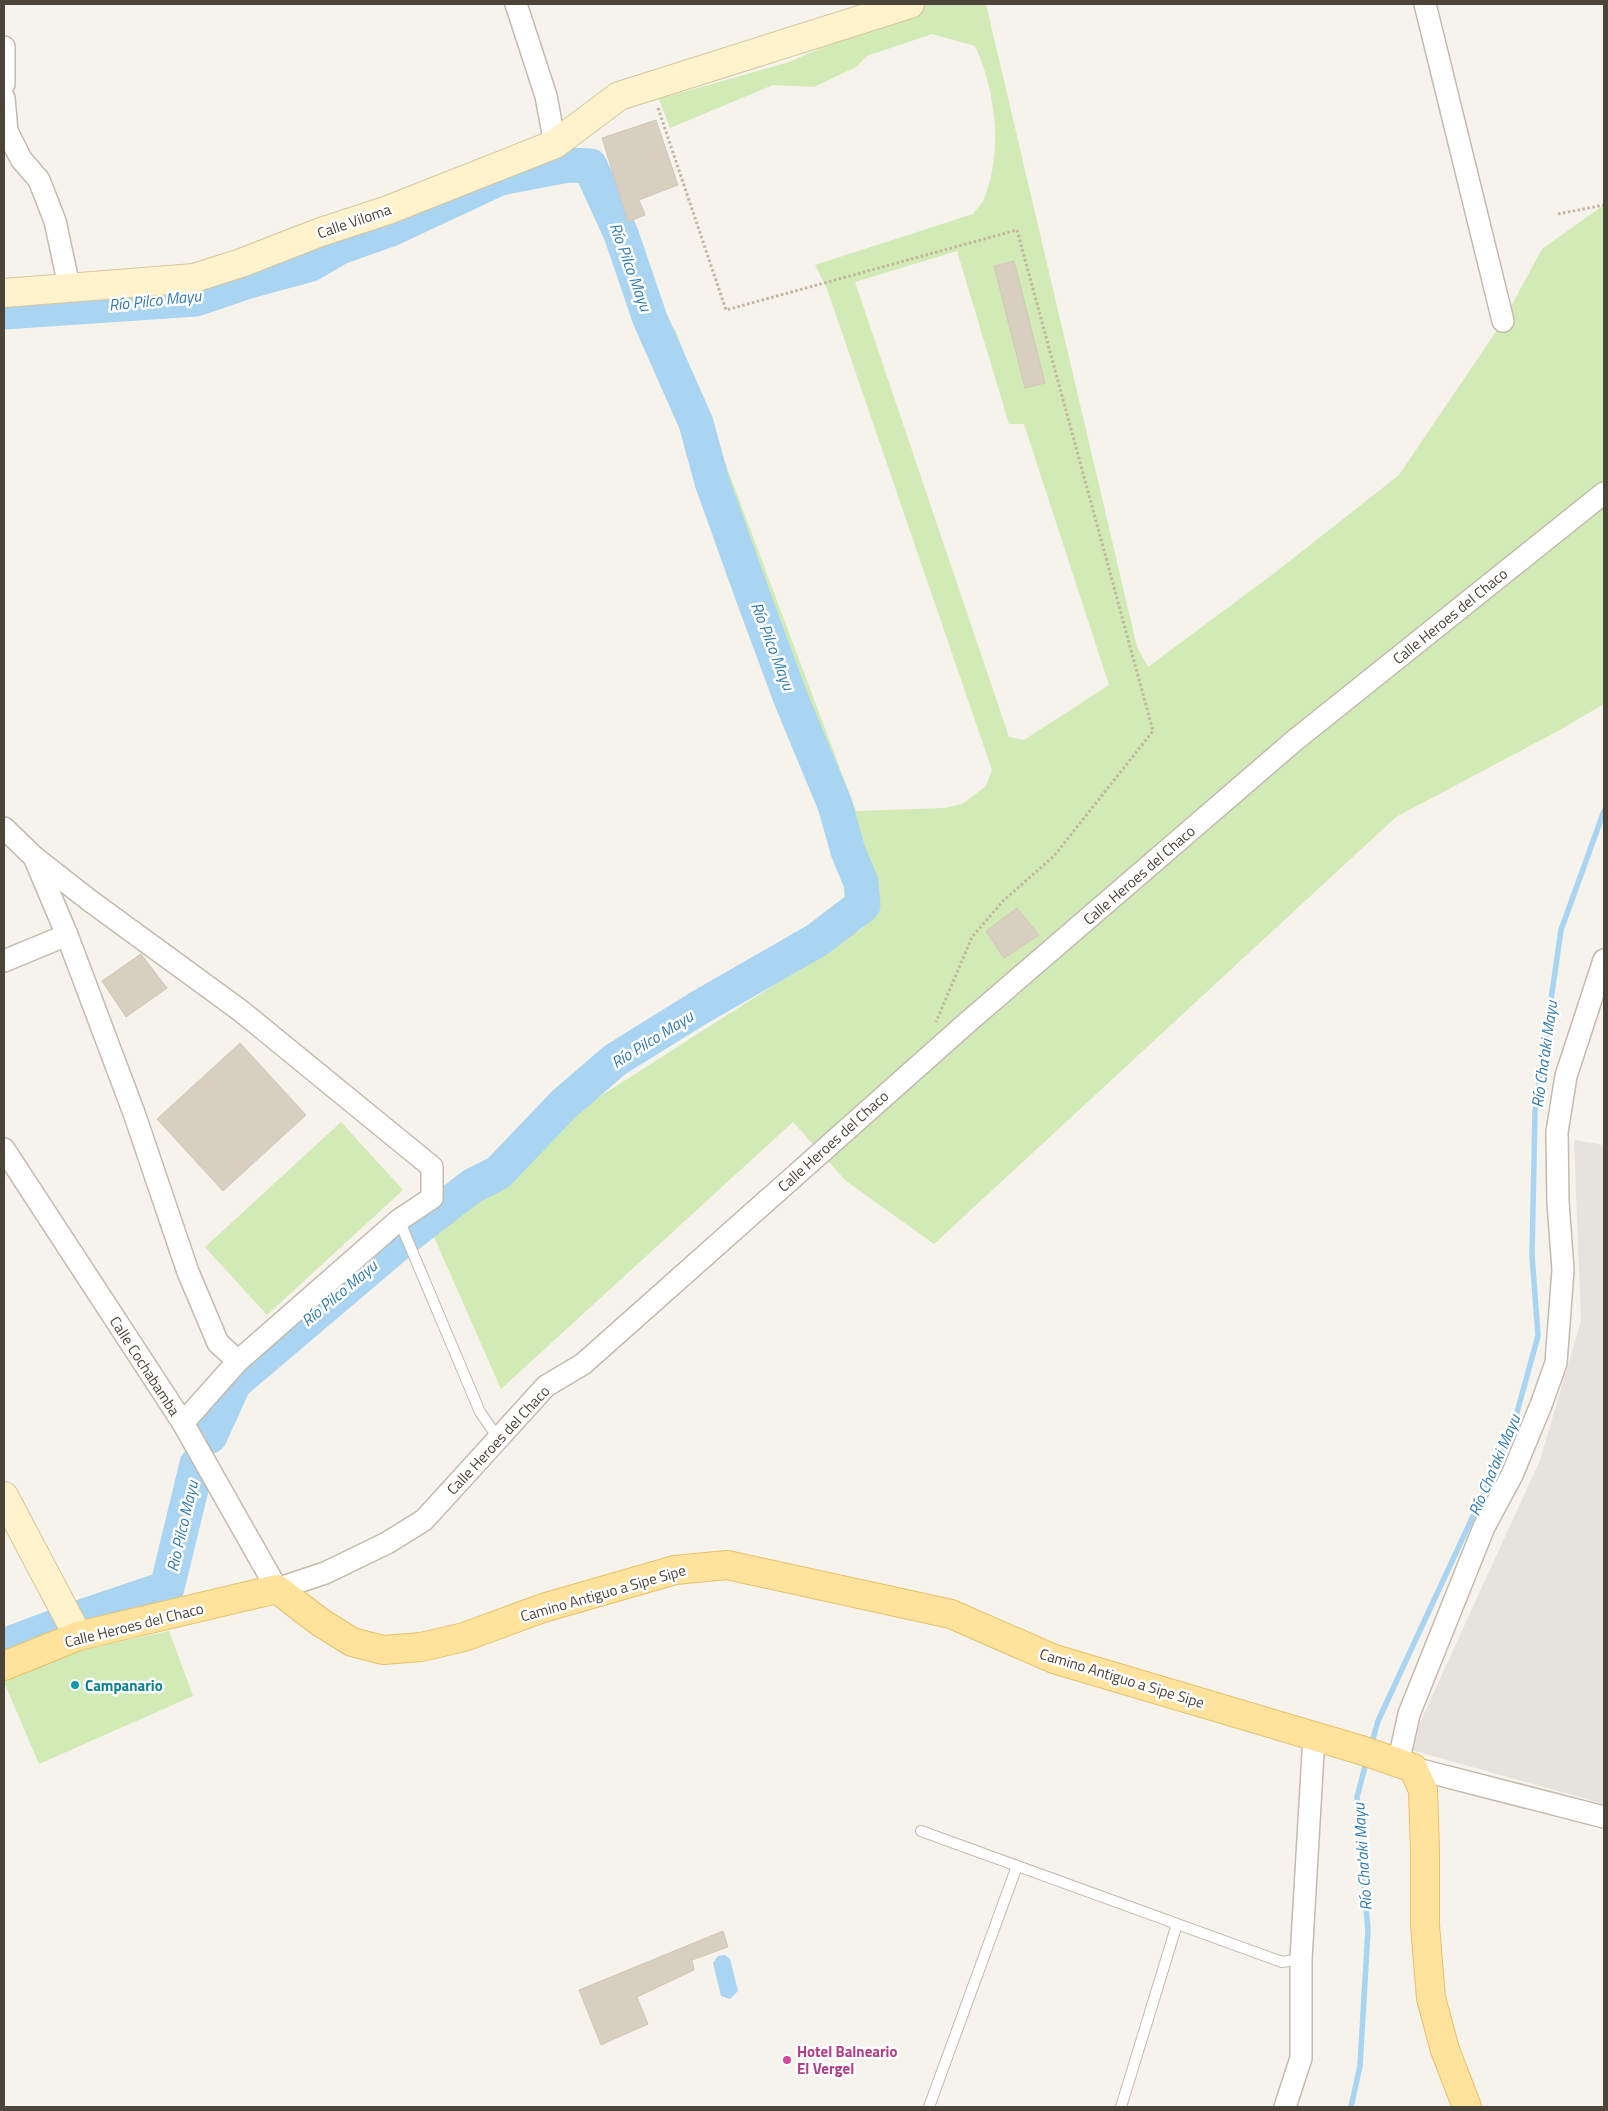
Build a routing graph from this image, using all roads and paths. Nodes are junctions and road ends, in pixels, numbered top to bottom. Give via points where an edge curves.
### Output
1 (516, 4) edge
2 (910, 4) edge
3 (1425, 4) edge
4 (4, 47) edge
5 (4, 84) edge
6 (651, 86) junction
7 (4, 98) edge
8 (555, 144) junction
9 (1604, 205) edge
10 (1558, 214) dead end
11 (69, 286) junction
12 (4, 293) edge
13 (1503, 320) dead end
14 (1604, 493) edge
15 (4, 828) edge
16 (34, 857) junction
17 (66, 935) junction
18 (1604, 960) edge
19 (4, 961) edge
20 (934, 1025) dead end
21 (4, 1149) edge
22 (399, 1220) junction
23 (238, 1362) junction
24 (182, 1424) junction
25 (498, 1438) junction
26 (4, 1496) edge
27 (277, 1590) junction
28 (78, 1636) junction
29 (4, 1666) edge
30 (1314, 1736) junction
31 (1400, 1764) junction
32 (1604, 1817) edge
33 (921, 1831) dead end
34 (1017, 1866) junction
35 (1177, 1924) junction
36 (1301, 1960) junction
37 (929, 2107) edge
38 (1121, 2107) edge
39 (1285, 2107) edge
40 (1467, 2107) edge

1 - 8 street via 546,96
2 - 6 street, Calle Viloma
3 - 13 street
4 - 5 street
6 - 8 street, Calle Viloma via 619,96
6 - 20 path via 726,310 1017,230 1153,731 1054,856 1004,900 972,937
7 - 11 street via 7,131 22,159 39,180 55,220
8 - 11 street, Calle Viloma via 388,210 194,278
9 - 10 path
11 - 12 street, Calle Viloma
14 - 25 street, Calle Heroes del Chaco via 1286,748 969,1021 582,1364 546,1386
15 - 16 street
16 - 17 street
16 - 22 street via 242,1011 432,1167 432,1198
17 - 19 street
17 - 23 street via 134,1113 188,1272 218,1343
18 - 31 street via 1566,1076 1557,1132 1563,1270 1556,1363 1542,1405 1512,1474 1484,1527 1409,1714
21 - 24 street, Calle Cochabamba
22 - 23 street
22 - 25 lane via 480,1412
23 - 24 street
24 - 27 street, Calle Cochabamba
25 - 27 street, Calle Heroes del Chaco via 424,1520 387,1543 325,1573
26 - 28 street
27 - 28 main road, Calle Heroes del Chaco
27 - 30 main road, Camino Antiguo a Sipe Sipe via 352,1642 383,1650 421,1647 464,1637 543,1608 675,1570 727,1565 951,1614 1054,1659
28 - 29 main road, Calle Heroes del Chaco
30 - 31 main road, Camino Antiguo a Sipe Sipe
30 - 36 street
31 - 32 street
31 - 40 main road via 1422,1790 1425,1925 1431,1998
33 - 34 lane
34 - 35 lane
34 - 37 lane
35 - 36 lane via 1282,1962
35 - 38 lane
36 - 39 street via 1301,2058

